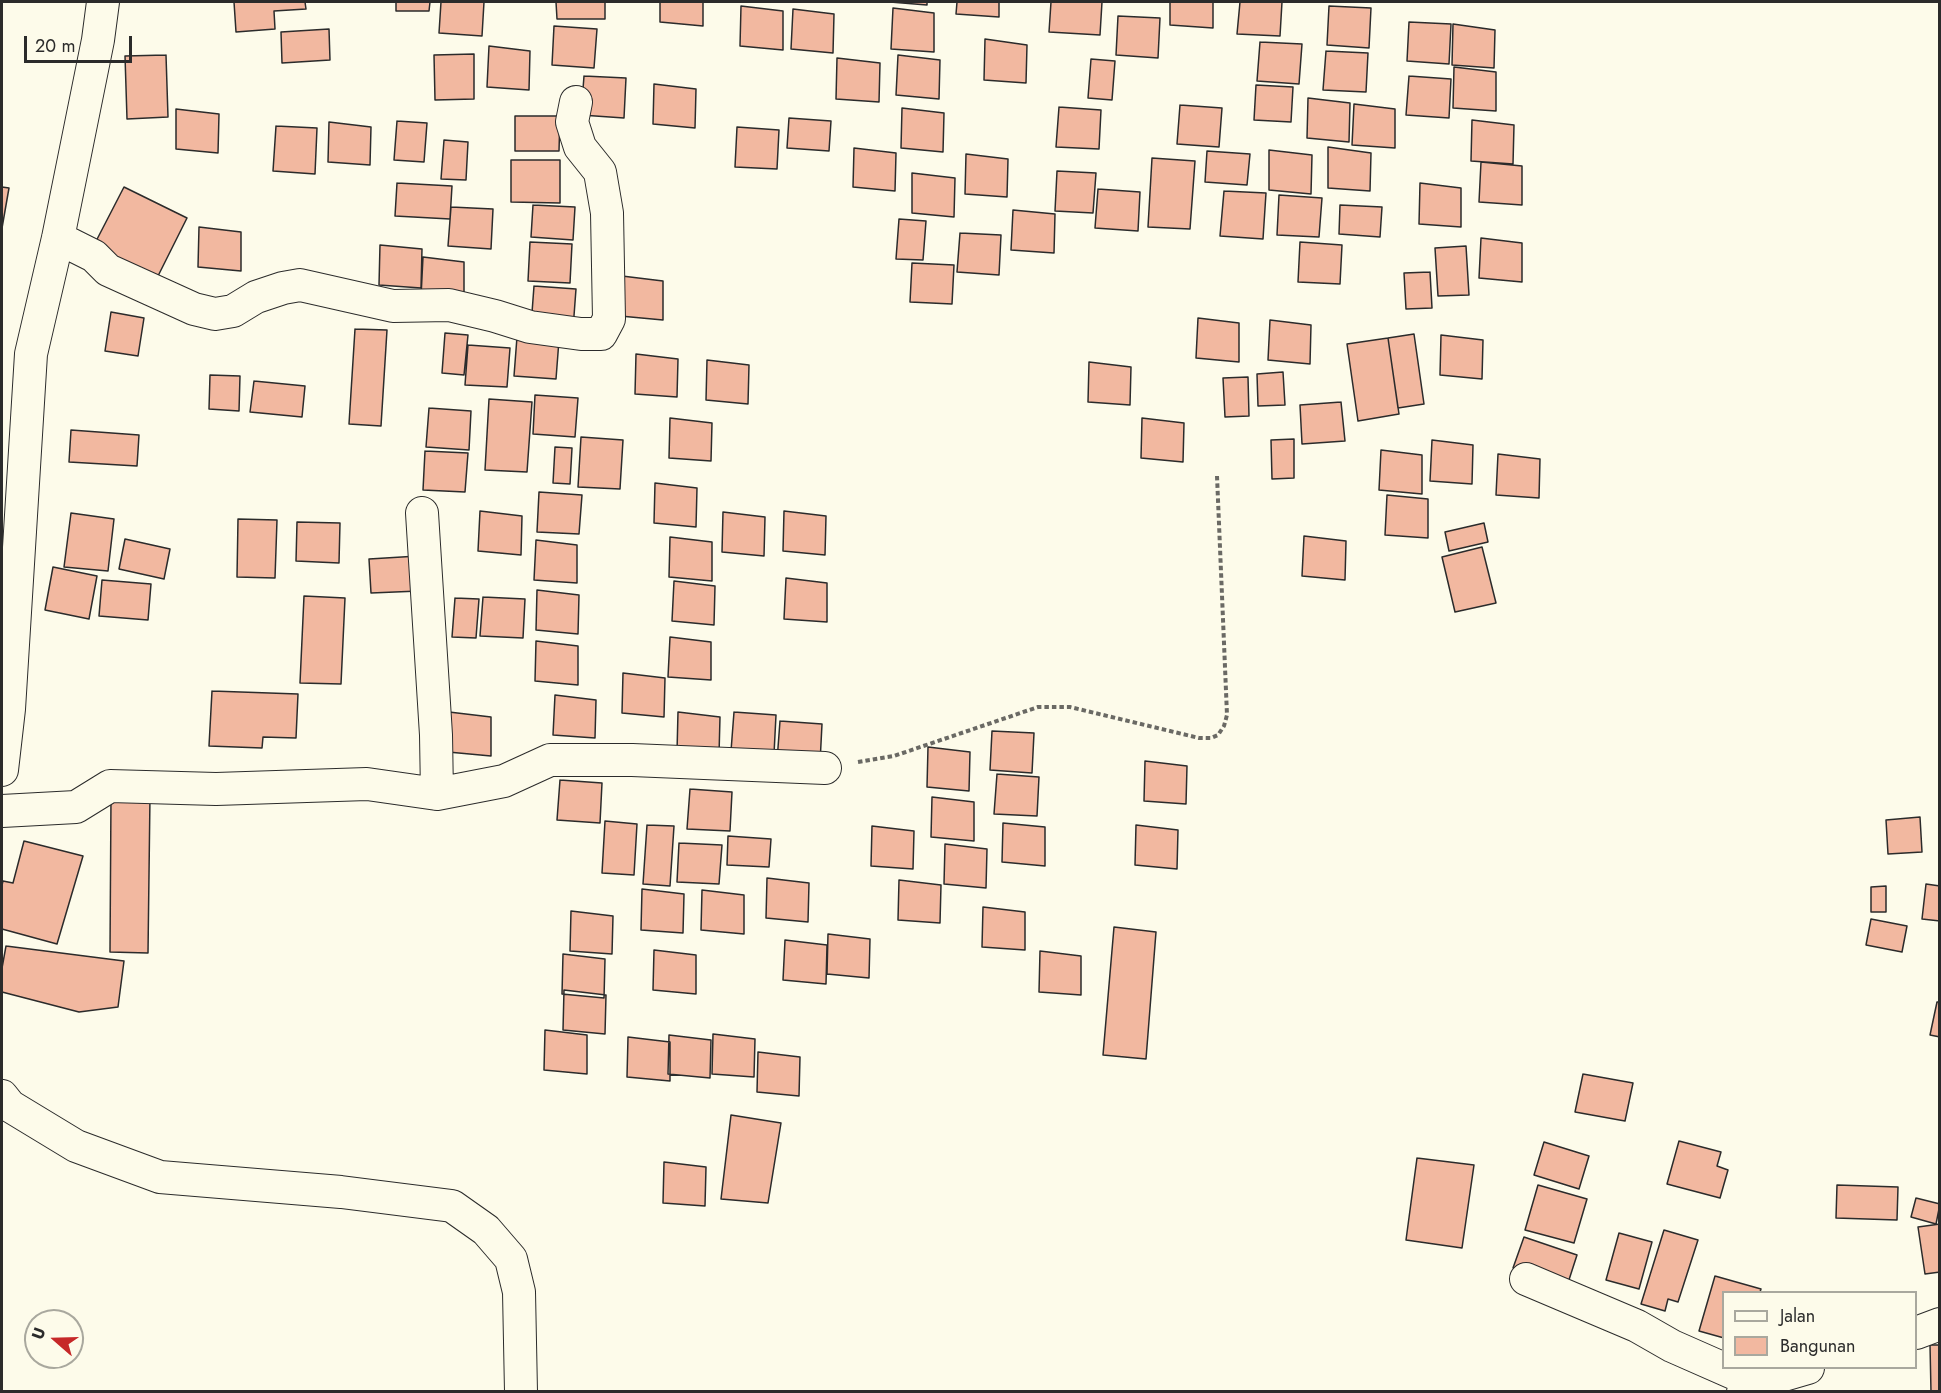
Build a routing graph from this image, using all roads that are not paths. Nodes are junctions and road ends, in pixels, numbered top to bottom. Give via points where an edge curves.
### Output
1 (103, 2) edge
2 (576, 102) dead end
3 (58, 238) junction
4 (422, 513) dead end
5 (3, 751) edge
6 (825, 768) road end
7 (437, 794) junction
8 (2, 811) edge
9 (2, 1096) edge
10 (1526, 1279) dead end
11 (1940, 1324) edge
12 (1917, 1333) edge
13 (1805, 1369) edge
14 (1749, 1387) edge
15 (520, 1392) edge

1 - 3 street
2 - 3 street via 572,122 580,147 600,172 606,213 609,319 601,334 530,327 449,305 393,306 300,285 215,314 108,270 94,256
3 - 5 street via 31,354 9,709
4 - 7 street
6 - 7 street via 550,760 504,781
7 - 8 street via 367,784 216,789 110,786 76,807
9 - 15 street via 9,1106 76,1146 160,1177 452,1206 486,1230 511,1259 519,1292
10 - 14 street via 1637,1326
11 - 12 street
13 - 14 street

